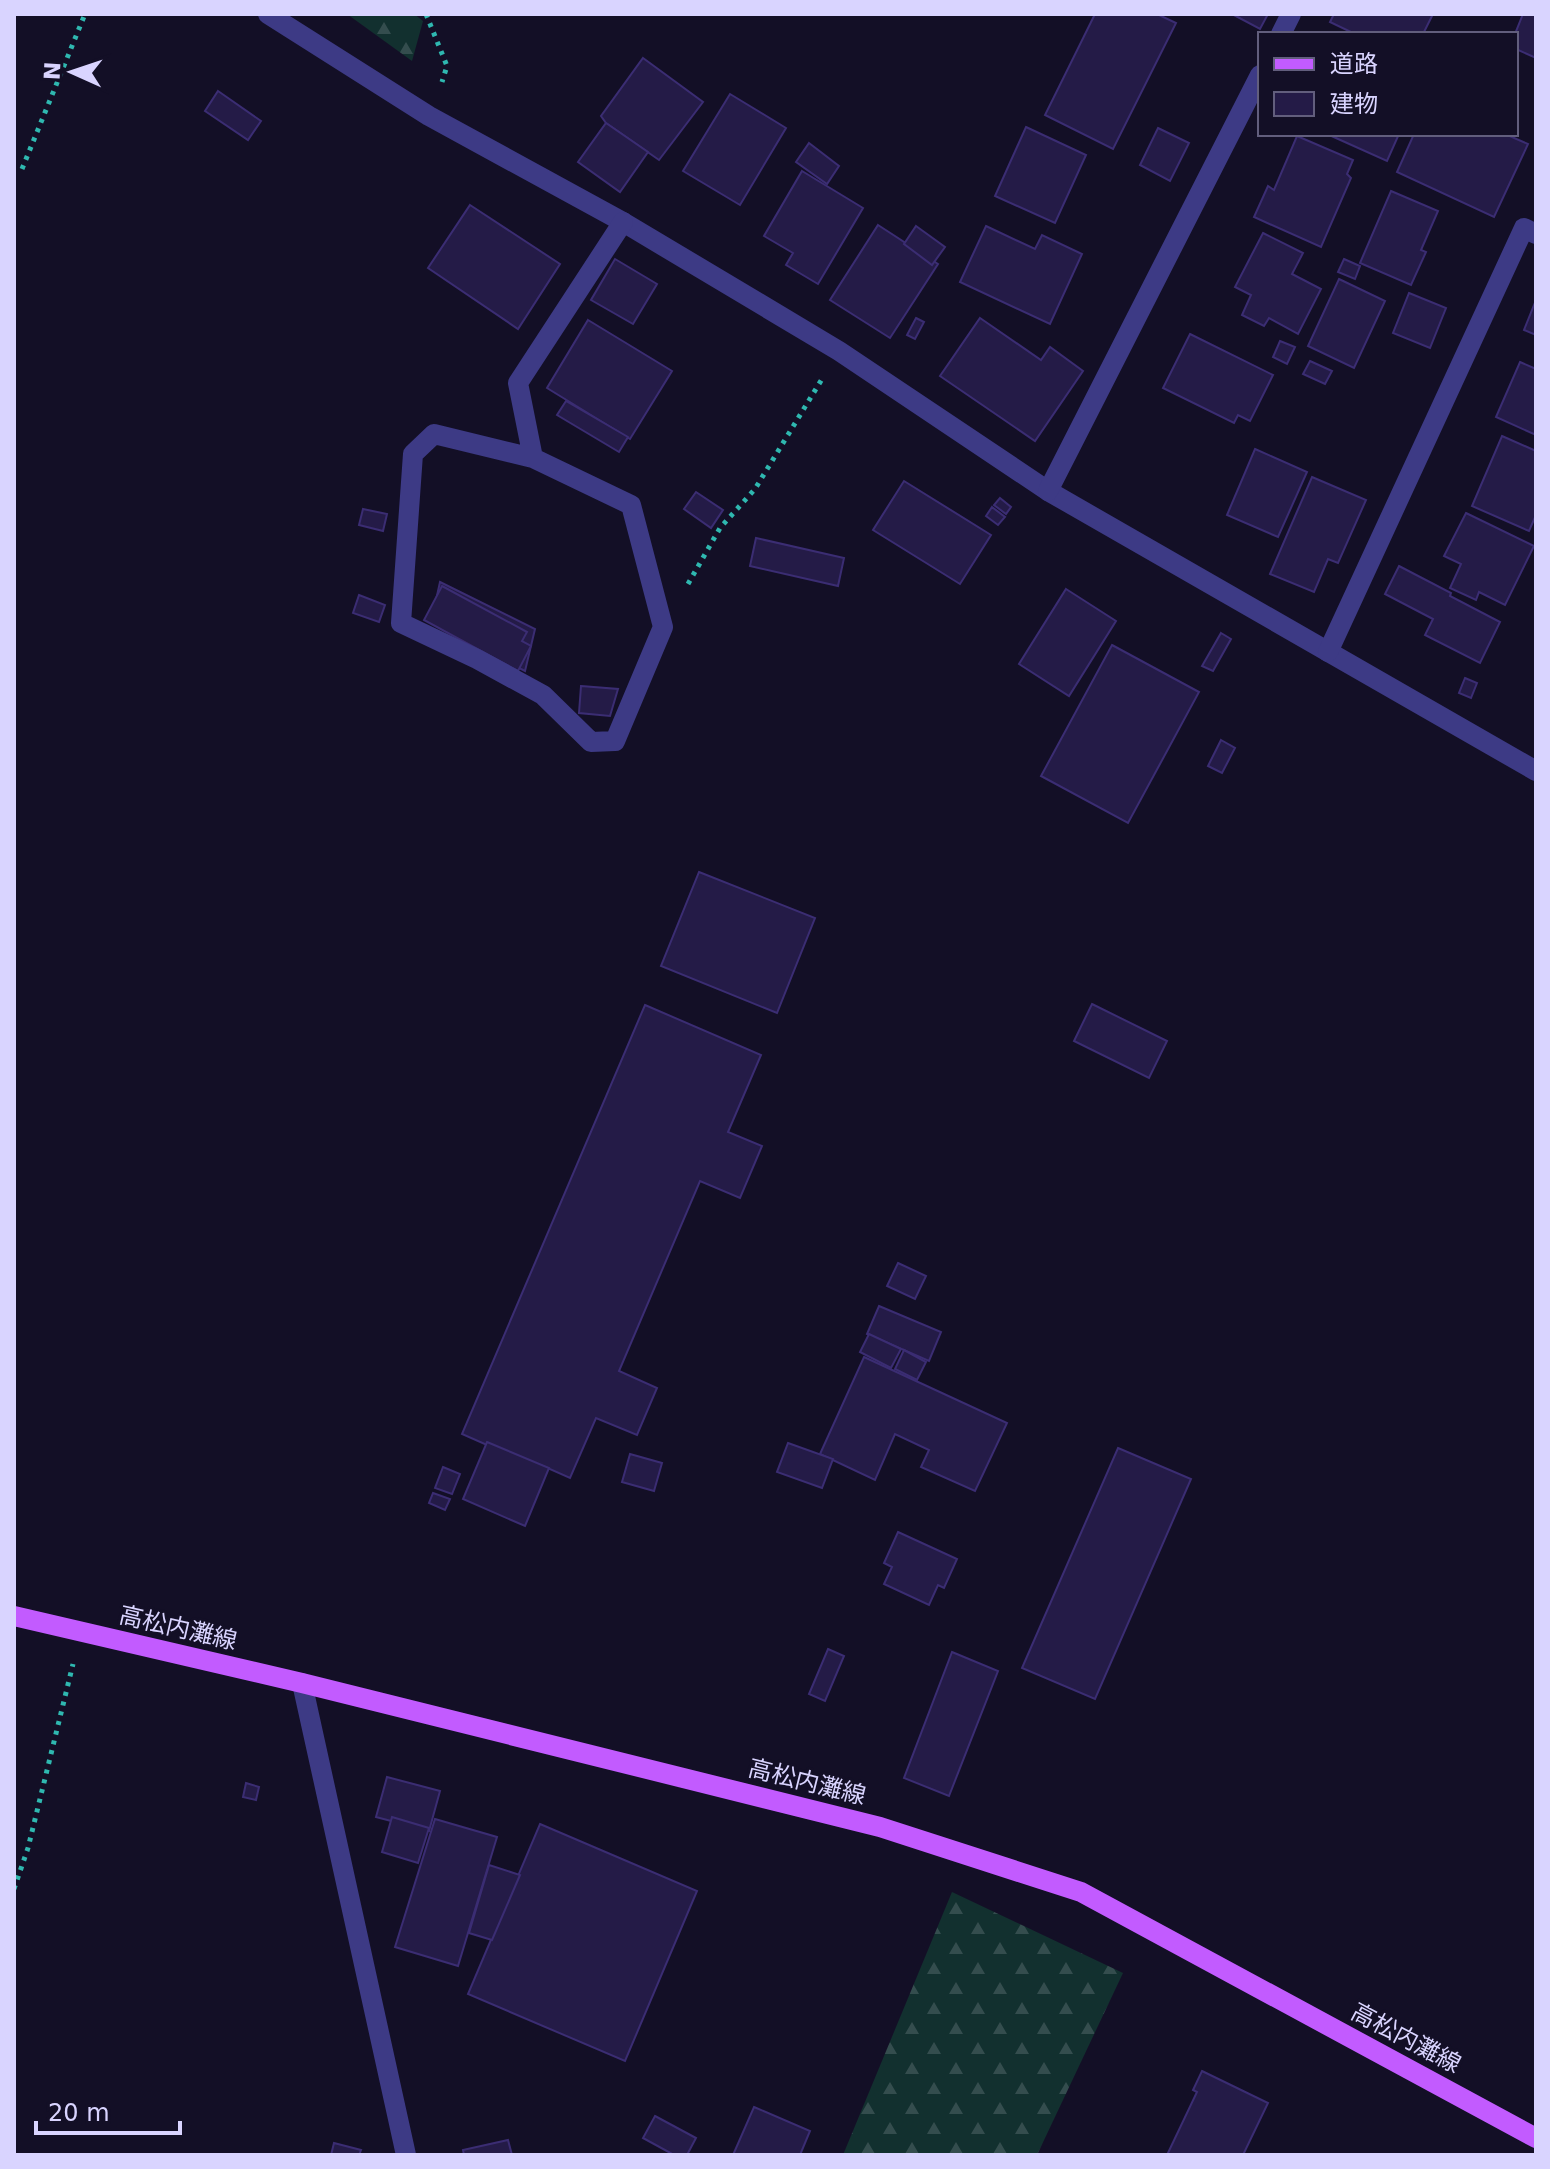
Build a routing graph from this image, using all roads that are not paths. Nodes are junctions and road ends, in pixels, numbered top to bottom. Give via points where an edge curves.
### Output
1 (268, 14) edge
2 (1291, 14) edge
3 (1282, 32) edge
4 (1258, 79) edge
5 (623, 222) junction
6 (1536, 234) edge
7 (533, 458) junction
8 (1048, 491) junction
9 (1328, 652) junction
10 (1536, 771) edge
11 (14, 1616) edge
12 (302, 1683) junction
13 (1536, 2138) edge
14 (406, 2155) edge

1 - 5 street via 429,116
2 - 3 street
4 - 8 street
5 - 7 street via 518,383
5 - 8 street via 839,351
6 - 9 street via 1524,228
7 - 7 street via 631,505 663,627 615,741 591,742 543,695 401,623 413,454 434,434
8 - 9 street
9 - 10 street
11 - 12 main road, 高松内灘線
12 - 13 main road, 高松内灘線 via 880,1827 1081,1892
12 - 14 street

